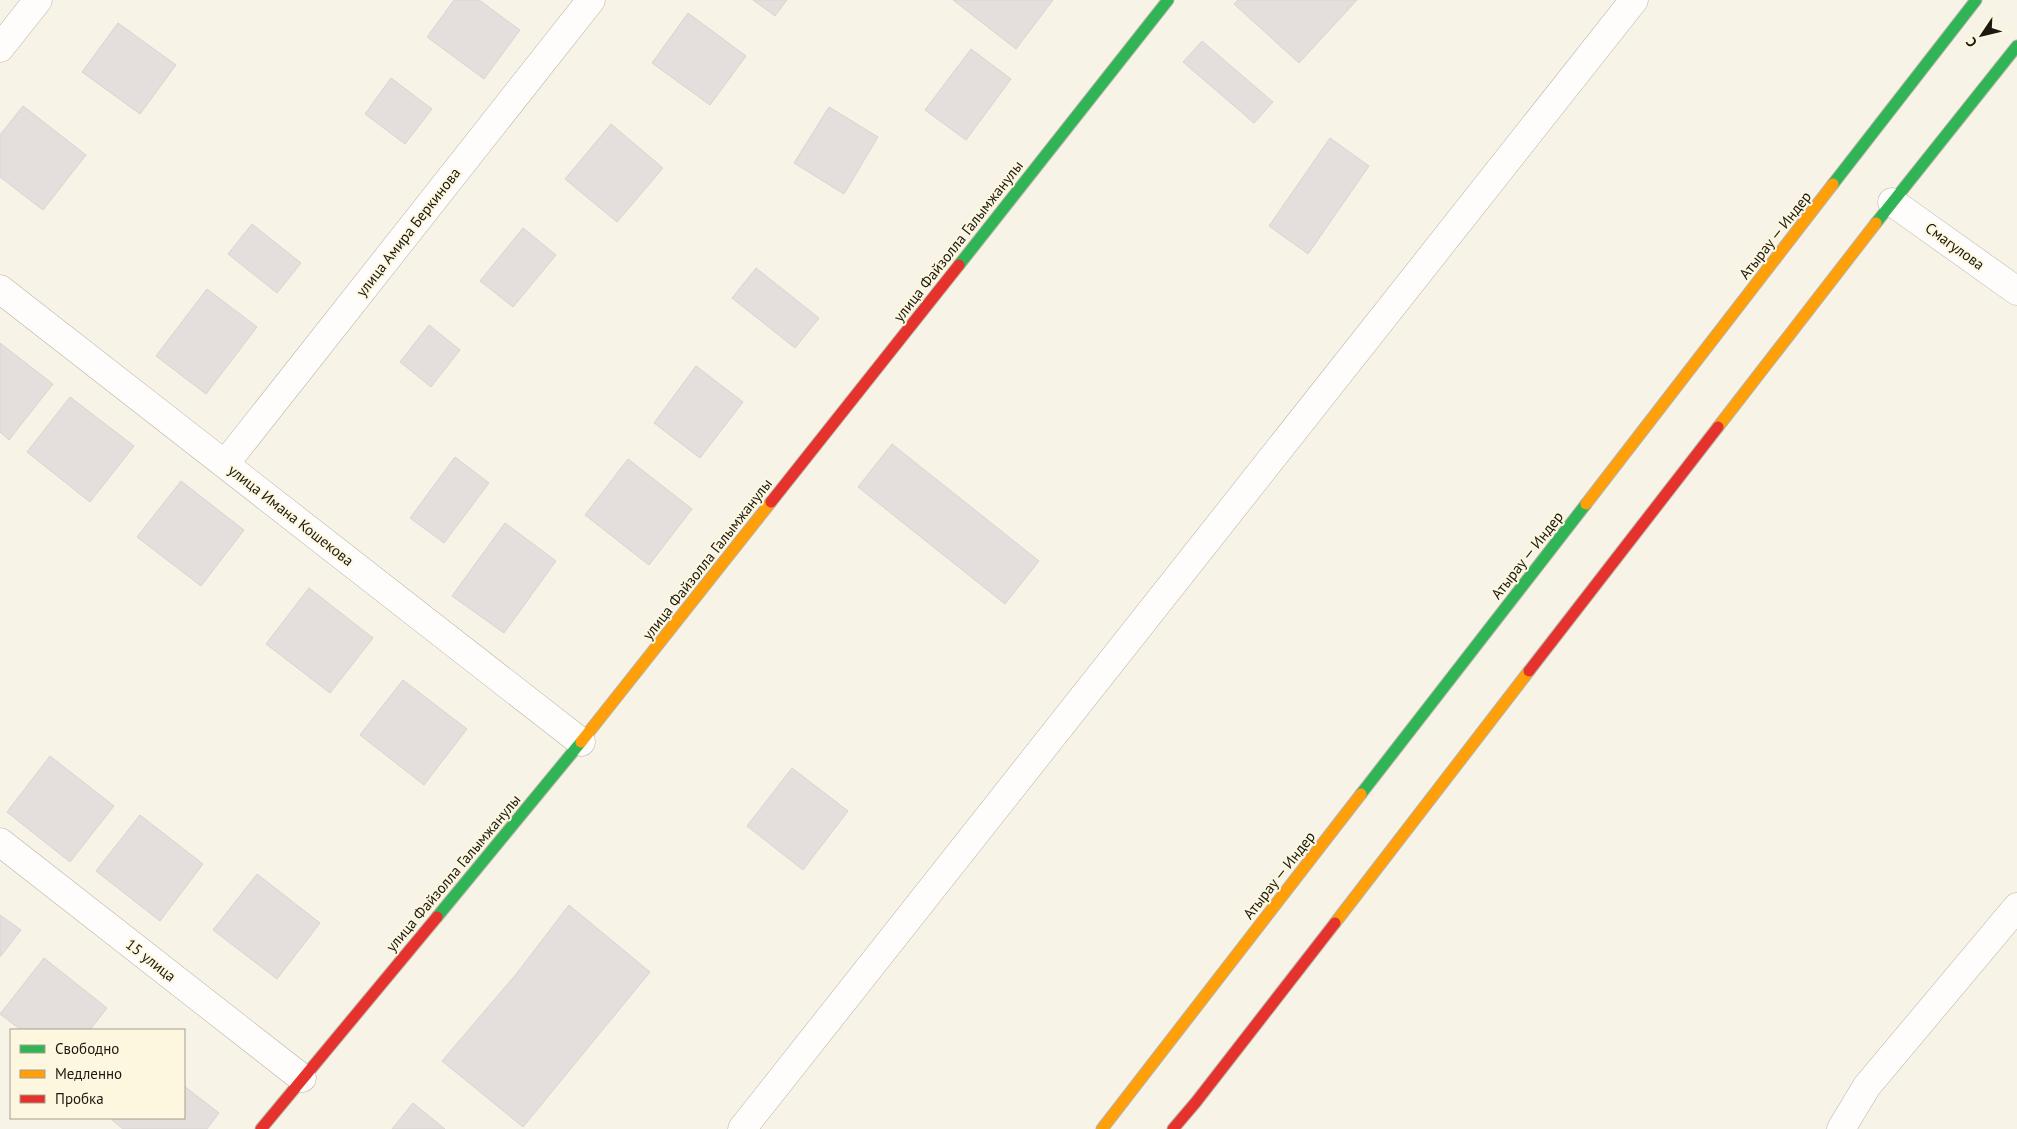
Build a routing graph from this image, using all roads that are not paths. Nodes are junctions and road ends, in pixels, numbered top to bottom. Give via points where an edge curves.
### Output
1 (38, 0) edge
2 (591, 0) edge
3 (1168, 0) edge
4 (1634, 0) edge
5 (1976, 0) edge
6 (2017, 46) edge
7 (0, 48) edge
8 (1892, 202) junction
9 (0, 289) edge
10 (2017, 291) edge
11 (225, 464) junction
12 (581, 742) junction
13 (0, 842) edge
14 (2017, 907) edge
15 (302, 1078) junction
16 (262, 1129) edge
17 (742, 1129) edge
18 (1102, 1129) edge
19 (1173, 1129) edge
20 (1841, 1129) edge

1 - 7 street
2 - 11 street, улица Амира Беркинова
3 - 12 main road, улица Файзолла Галымжанулы
4 - 17 street
5 - 18 main road, Атырау — Индер
6 - 8 main road
8 - 10 street, Смагулова
8 - 19 main road
9 - 11 street, улица Имана Кошекова
11 - 12 street, улица Имана Кошекова
12 - 15 main road, улица Файзолла Галымжанулы
13 - 15 street, 15 улица
14 - 20 street via 1866,1086
15 - 16 main road, улица Файзолла Галымжанулы

